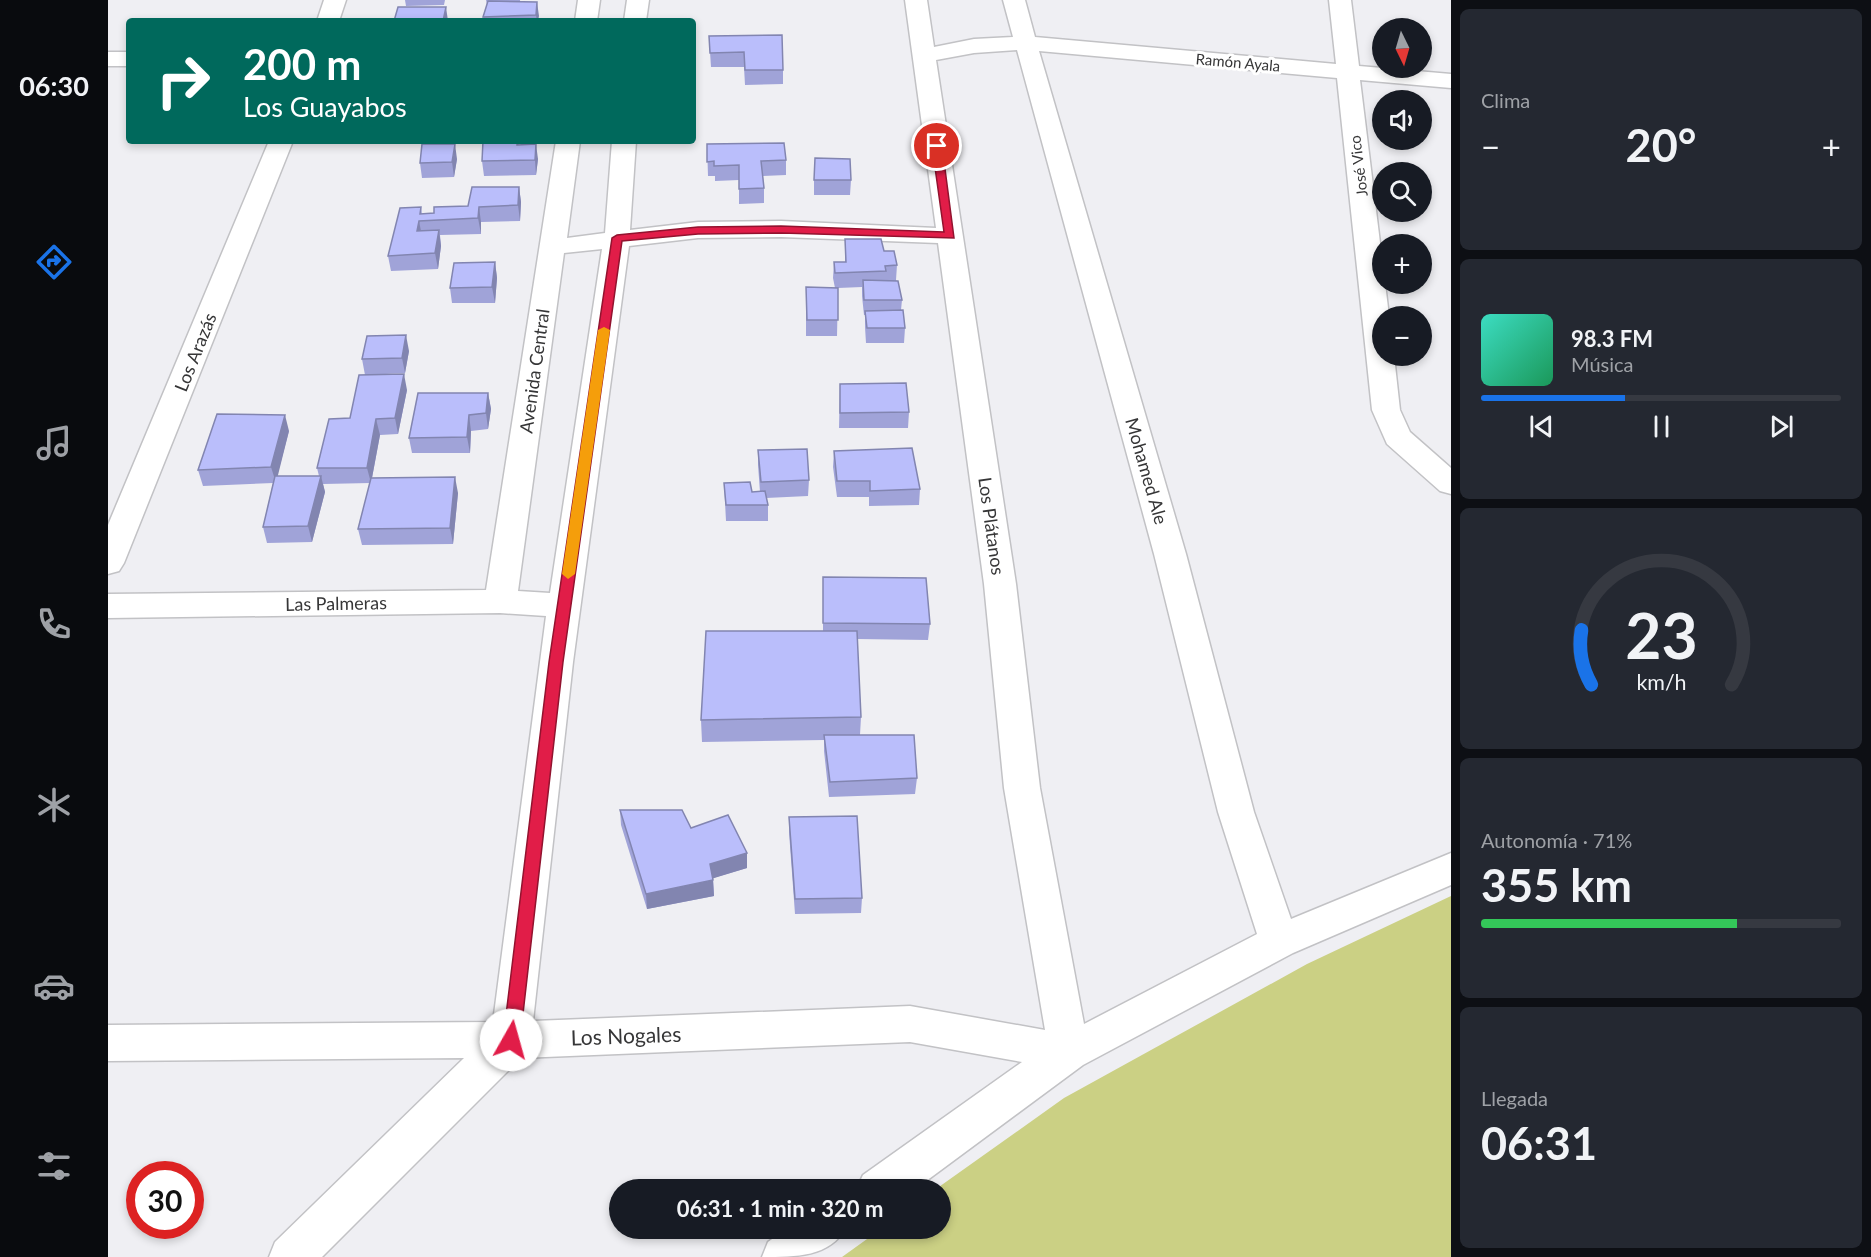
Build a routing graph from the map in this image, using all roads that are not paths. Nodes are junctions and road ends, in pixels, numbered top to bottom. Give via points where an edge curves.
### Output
1 (335, 0) edge
2 (589, 0) edge
3 (638, 0) edge
4 (916, 0) edge
5 (1014, 0) edge
6 (1340, 0) edge
7 (329, 18) edge
8 (586, 18) edge
9 (635, 18) edge
10 (1026, 43) junction
11 (924, 56) junction
12 (108, 59) edge
13 (126, 59) edge
14 (1347, 72) junction
15 (1451, 81) edge
16 (281, 144) edge
17 (568, 144) edge
18 (624, 144) edge
19 (950, 236) junction
20 (617, 238) junction
21 (552, 247) junction
22 (1451, 484) edge
23 (108, 563) edge
24 (500, 601) junction
25 (108, 606) edge
26 (564, 606) junction
27 (1451, 868) edge
28 (1279, 941) junction
29 (511, 1040) junction
30 (108, 1043) edge
31 (1069, 1052) junction
32 (893, 1179) edge
33 (809, 1239) edge
34 (291, 1257) edge
35 (784, 1257) edge

1 - 7 street
2 - 8 street
3 - 9 street
4 - 11 street, Los Plátanos
5 - 10 street, Mohamed Ale
6 - 14 street, José Vico
10 - 11 street, Ramón Ayala via 968,46
10 - 14 street, Ramón Ayala
10 - 28 street, Mohamed Ale via 1170,554 1236,812
11 - 19 street, Los Plátanos
12 - 13 street
14 - 15 street, Ramón Ayala
14 - 22 street, José Vico via 1386,410 1397,437
16 - 23 street, Los Arazás
17 - 21 street, Avenida Central
18 - 20 street
19 - 20 street via 781,229 698,230
19 - 31 street, Los Plátanos via 1000,585 1022,788
20 - 21 street
20 - 26 street
21 - 24 street, Avenida Central
24 - 25 street, Las Palmeras
24 - 26 street, Las Palmeras
26 - 29 street
27 - 28 street
28 - 31 street
29 - 30 street, Los Nogales
29 - 31 street, Los Nogales via 910,1024
29 - 34 street
31 - 32 street
33 - 35 street

